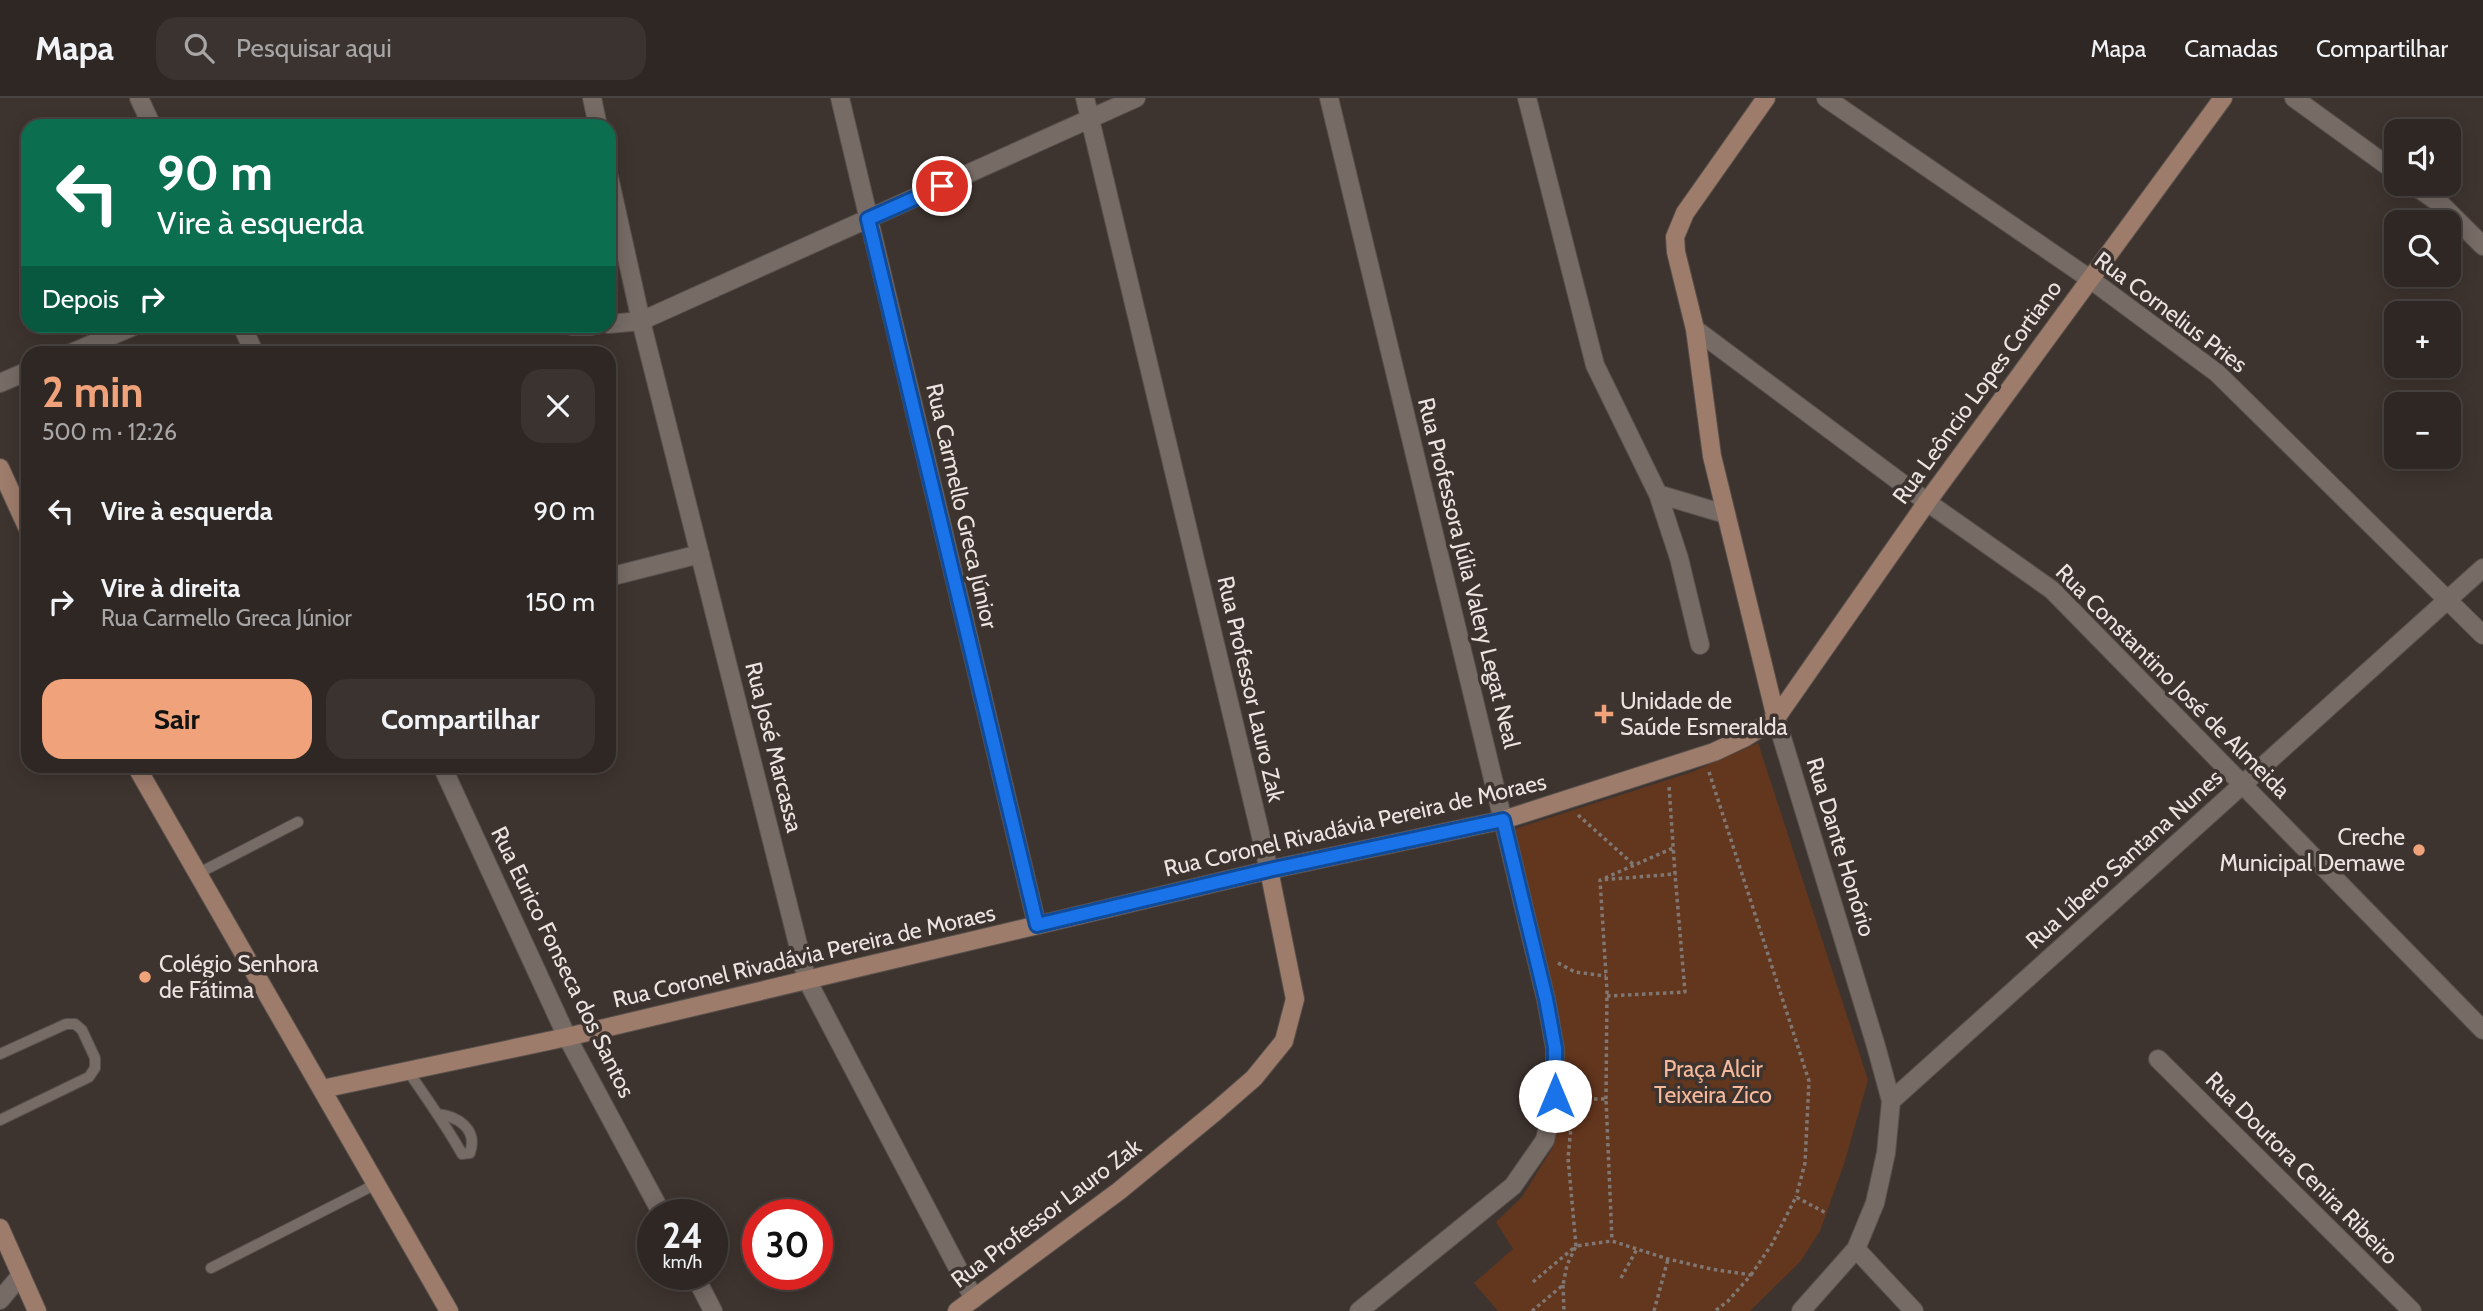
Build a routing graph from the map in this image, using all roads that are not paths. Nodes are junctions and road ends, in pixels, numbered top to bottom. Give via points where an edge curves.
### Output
1 (139, 98) edge
2 (592, 98) edge
3 (840, 98) edge
4 (1084, 98) edge
5 (1136, 98) edge
6 (1329, 98) edge
7 (1527, 98) edge
8 (1766, 98) edge
9 (1826, 98) edge
10 (2222, 98) edge
11 (2294, 98) edge
12 (149, 119) edge
13 (596, 119) edge
14 (1090, 119) junction
15 (2384, 163) edge
16 (2429, 196) edge
17 (616, 208) edge
18 (868, 219) junction
19 (2483, 246) edge
20 (2090, 279) junction
21 (641, 321) junction
22 (616, 323) edge
23 (1695, 329) junction
24 (118, 333) edge
25 (88, 346) edge
26 (21, 374) edge
27 (0, 383) edge
28 (0, 468) edge
29 (1658, 494) junction
30 (1927, 502) junction
31 (1718, 513) junction
32 (21, 514) edge
33 (700, 554) junction
34 (2483, 568) edge
35 (616, 575) edge
36 (2448, 599) junction
37 (2483, 635) edge
38 (1700, 645) dead end
39 (1776, 718) junction
40 (140, 773) edge
41 (445, 773) edge
42 (2244, 785) junction
43 (1503, 820) junction
44 (298, 822) dead end
45 (1269, 870) junction
46 (199, 873) junction
47 (1037, 925) junction
48 (807, 980) junction
49 (2483, 1030) edge
50 (568, 1037) junction
51 (0, 1054) edge
52 (2158, 1059) dead end
53 (408, 1071) junction
54 (322, 1089) junction
55 (1891, 1101) junction
56 (438, 1114) dead end
57 (0, 1120) edge
58 (376, 1184) junction
59 (654, 1199) edge
60 (0, 1228) edge
61 (1856, 1249) junction
62 (211, 1268) dead end
63 (20, 1275) junction
64 (702, 1290) edge
65 (974, 1299) junction
66 (0, 1300) edge
67 (37, 1311) edge
68 (449, 1311) edge
69 (713, 1311) edge
70 (957, 1311) edge
71 (1359, 1311) edge
72 (1801, 1311) edge
73 (1914, 1311) edge
74 (2412, 1311) edge

1 - 12 street
2 - 13 street
3 - 18 street, Rua Carmello Greca Júnior
4 - 14 street, Rua Professor Lauro Zak
5 - 14 street
6 - 43 street, Rua Professora Júlia Valery Legat Neal
7 - 29 street via 1595,365
8 - 23 street, Rua Dante Honório via 1685,213 1675,237
9 - 20 street, Rua Cornelius Pries
10 - 20 street, Rua Leôncio Lopes Cortiano
11 - 15 street
14 - 18 street
14 - 45 street, Rua Professor Lauro Zak
16 - 19 street
17 - 21 street, Rua José Marcassa
18 - 21 street
18 - 47 street, Rua Carmello Greca Júnior
20 - 30 street, Rua Leôncio Lopes Cortiano
20 - 36 street, Rua Cornelius Pries via 2217,373
21 - 22 street
21 - 33 street, Rua José Marcassa
23 - 30 street, Rua Constantino José de Almeida
23 - 31 street, Rua Dante Honório
24 - 25 street
26 - 27 street
28 - 32 street
29 - 31 street
29 - 38 street
30 - 39 street, Rua Leôncio Lopes Cortiano
30 - 42 street, Rua Constantino José de Almeida via 2052,590
31 - 39 street, Rua Dante Honório
33 - 35 street
33 - 48 street, Rua José Marcassa
34 - 36 street, Rua Líbero Santana Nunes
36 - 37 street, Rua Cornelius Pries
36 - 42 street, Rua Líbero Santana Nunes
39 - 43 street, Rua Coronel Rivadávia Pereira de Moraes via 1714,752
39 - 55 street, Rua Dante Honório
40 - 46 street
41 - 50 street, Rua Eurico Fonseca dos Santos
42 - 49 street, Rua Constantino José de Almeida
42 - 55 street, Rua Líbero Santana Nunes
43 - 45 street, Rua Coronel Rivadávia Pereira de Moraes
43 - 71 street, Rua Professora Júlia Valery Legat Neal via 1555,1048 1555,1096 1545,1140 1513,1186
44 - 46 lane
45 - 47 street, Rua Coronel Rivadávia Pereira de Moraes
45 - 65 street, Rua Professor Lauro Zak via 1295,999 1284,1041 1254,1078 1215,1112 1119,1191
46 - 54 street
47 - 48 street, Rua Coronel Rivadávia Pereira de Moraes
48 - 50 street, Rua Coronel Rivadávia Pereira de Moraes
48 - 65 street, Rua José Marcassa
50 - 53 street, Rua Coronel Rivadávia Pereira de Moraes
50 - 59 street, Rua Eurico Fonseca dos Santos
51 - 57 lane via 75,1024 96,1058 89,1077
52 - 74 street, Rua Doutora Cenira Ribeiro
53 - 54 street, Rua Coronel Rivadávia Pereira de Moraes
53 - 56 lane
54 - 58 street
55 - 61 street, Rua Dante Honório via 1875,1203
58 - 62 lane
58 - 68 street
60 - 63 street
61 - 72 street, Rua Dante Honório
61 - 73 street
63 - 66 street
63 - 67 street
64 - 69 street
65 - 70 street, Rua Professor Lauro Zak

